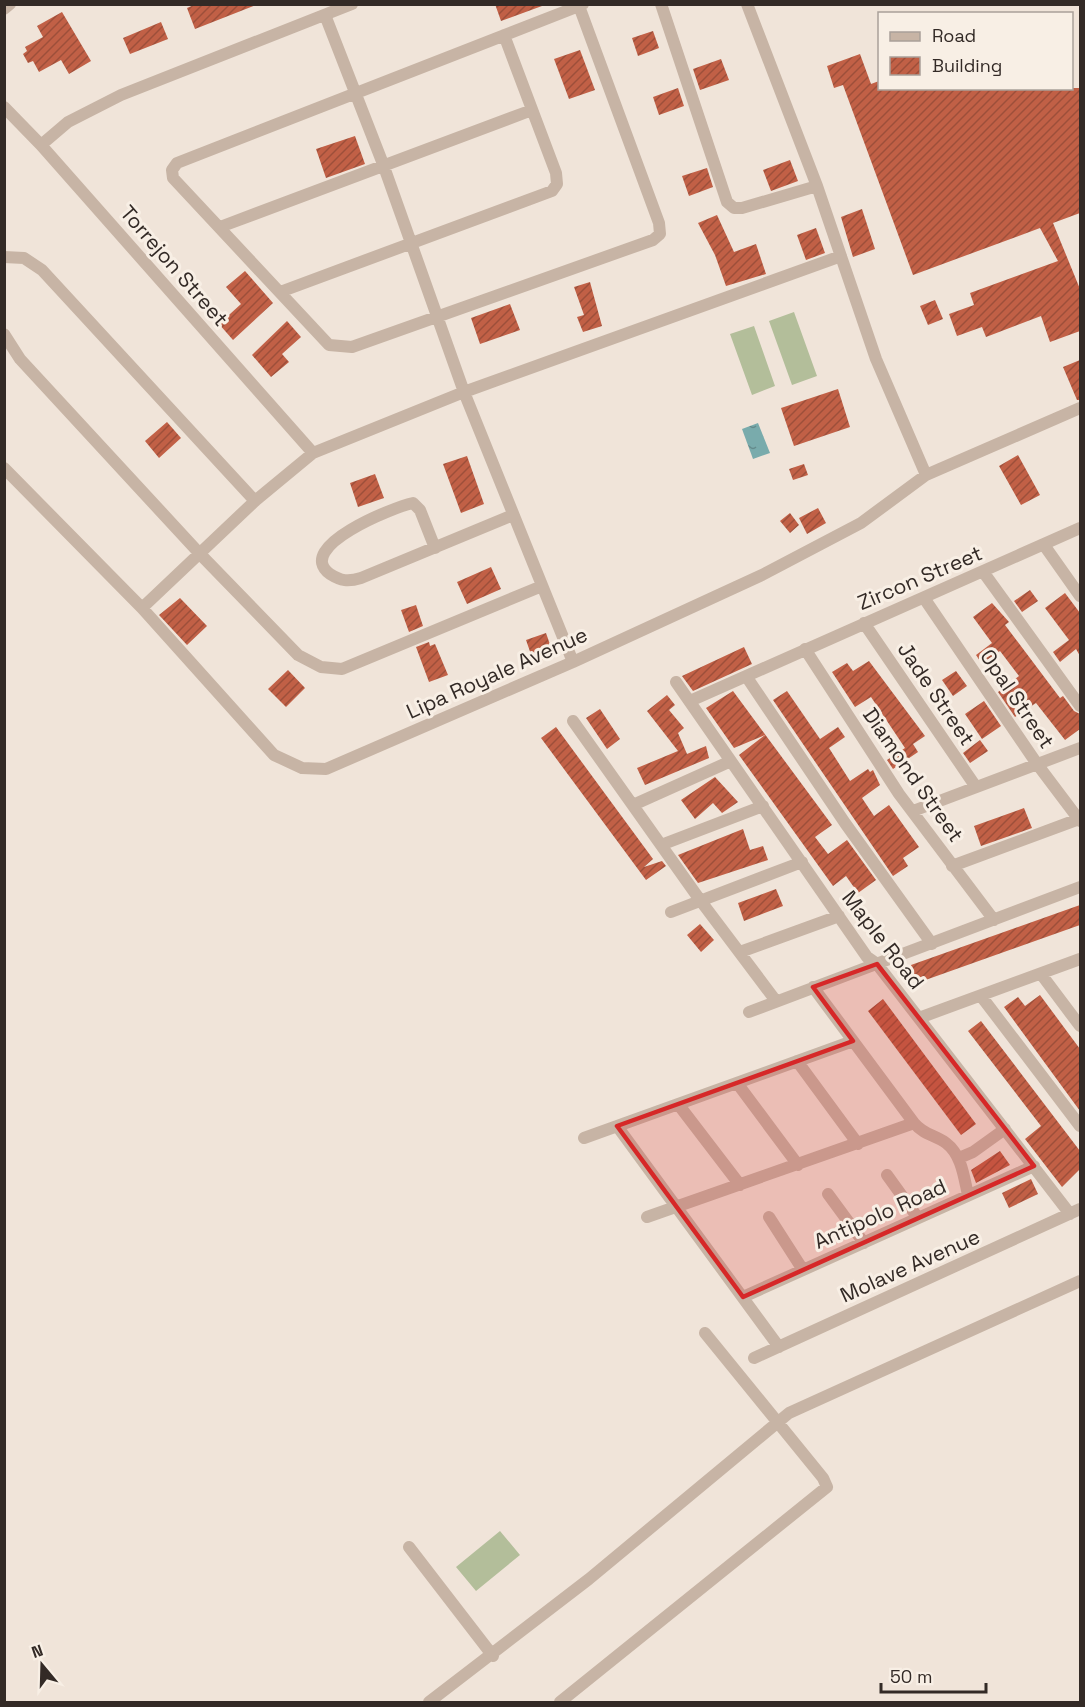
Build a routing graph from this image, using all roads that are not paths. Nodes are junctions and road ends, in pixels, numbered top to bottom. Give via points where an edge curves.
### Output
1 (10, 4) edge
2 (352, 4) edge
3 (661, 4) edge
4 (747, 4) edge
5 (580, 5) edge
6 (4, 9) edge
7 (326, 15) junction
8 (504, 35) junction
9 (356, 93) junction
10 (4, 107) edge
11 (532, 110) junction
12 (41, 145) junction
13 (383, 164) junction
14 (817, 186) junction
15 (220, 227) junction
16 (411, 243) junction
17 (841, 256) junction
18 (4, 257) edge
19 (280, 291) junction
20 (438, 318) junction
21 (4, 334) edge
22 (464, 392) junction
23 (1080, 408) edge
24 (313, 453) junction
25 (4, 468) edge
26 (926, 475) junction
27 (255, 501) junction
28 (513, 516) junction
29 (1080, 528) edge
30 (1044, 546) junction
31 (435, 548) junction
32 (200, 554) junction
33 (984, 573) junction
34 (542, 586) junction
35 (1080, 596) edge
36 (924, 598) junction
37 (142, 608) junction
38 (864, 623) junction
39 (805, 649) junction
40 (573, 662) junction
41 (746, 676) junction
42 (676, 682) dead end
43 (690, 701) junction
44 (1080, 706) edge
45 (573, 721) dead end
46 (1080, 748) edge
47 (731, 761) junction
48 (1037, 764) junction
49 (976, 787) junction
50 (633, 805) junction
51 (763, 806) junction
52 (913, 811) junction
53 (1080, 820) edge
54 (661, 845) junction
55 (802, 862) junction
56 (952, 866) junction
57 (1080, 887) edge
58 (700, 900) junction
59 (671, 912) dead end
60 (839, 915) junction
61 (994, 920) junction
62 (932, 944) junction
63 (740, 952) junction
64 (1080, 959) edge
65 (877, 964) junction
66 (1041, 974) junction
67 (813, 987) junction
68 (981, 996) junction
69 (776, 1001) junction
70 (749, 1012) dead end
71 (919, 1018) junction
72 (1080, 1026) edge
73 (853, 1041) junction
74 (797, 1061) junction
75 (737, 1083) junction
76 (678, 1104) junction
77 (914, 1124) junction
78 (1080, 1125) edge
79 (617, 1126) junction
80 (1005, 1129) junction
81 (584, 1138) dead end
82 (858, 1144) junction
83 (958, 1158) junction
84 (798, 1165) junction
85 (1034, 1166) junction
86 (887, 1175) dead end
87 (740, 1185) junction
88 (828, 1194) dead end
89 (968, 1195) junction
90 (676, 1207) junction
91 (1075, 1211) edge
92 (647, 1217) dead end
93 (769, 1217) dead end
94 (918, 1218) junction
95 (864, 1243) junction
96 (803, 1270) junction
97 (1080, 1281) edge
98 (743, 1298) junction
99 (705, 1333) dead end
100 (779, 1347) junction
101 (754, 1358) dead end
102 (778, 1421) junction
103 (410, 1547) dead end
104 (493, 1656) junction
105 (574, 1692) junction
106 (429, 1702) edge
107 (560, 1702) edge
108 (583, 1702) edge

1 - 6 street
2 - 7 street
3 - 14 street via 727,202 742,208
4 - 14 street
5 - 8 street
5 - 20 street via 660,234 653,240
7 - 9 street
7 - 12 street via 94,108 68,122
8 - 9 street
8 - 11 street
9 - 13 street
9 - 15 street via 177,163 172,170 173,178
10 - 12 street, Torrejon Street
11 - 13 street
11 - 16 street via 556,173 557,184 552,192
12 - 24 street, Torrejon Street
13 - 15 street
13 - 16 street
14 - 17 street
15 - 19 street
16 - 19 street
16 - 20 street
17 - 22 street
17 - 26 street via 876,359
18 - 27 street via 24,258 42,270
19 - 20 street via 329,345 339,348
20 - 22 street
21 - 32 street via 20,359
22 - 24 street
22 - 28 street
23 - 26 street, Lipa Royale Avenue
24 - 27 street
25 - 37 street, Lipa Royale Avenue
26 - 40 street, Lipa Royale Avenue via 891,503 817,548
27 - 32 street
28 - 31 street
28 - 34 street
29 - 30 street, Zircon Street
30 - 33 street, Zircon Street
30 - 35 street
31 - 31 street via 349,581 338,579 322,564 322,558 338,537 352,527 412,503 420,510
32 - 34 street via 297,655 321,667 342,669
32 - 37 street
33 - 36 street, Zircon Street
33 - 44 street
34 - 40 street
36 - 38 street, Zircon Street
36 - 48 street, Opal Street
37 - 40 street, Lipa Royale Avenue via 274,755 302,768 326,769
38 - 39 street, Zircon Street
38 - 49 street, Jade Street
39 - 41 street, Zircon Street
39 - 52 street, Diamond Street
41 - 43 street, Zircon Street
41 - 62 street
42 - 43 street, Maple Road
43 - 47 street, Maple Road
45 - 50 street
46 - 48 street
47 - 50 street
47 - 51 street, Maple Road
48 - 49 street
48 - 53 street, Opal Street
49 - 52 street
50 - 54 street
51 - 54 street
51 - 55 street, Maple Road
52 - 56 street, Diamond Street
53 - 56 street
54 - 58 street
55 - 58 street
55 - 60 street, Maple Road
56 - 61 street, Diamond Street
57 - 61 street
58 - 59 street
58 - 63 street
60 - 63 street
60 - 65 street, Maple Road via 867,957
61 - 62 street
62 - 65 street
63 - 69 street
64 - 66 street
65 - 67 street
65 - 71 street, Maple Road
66 - 68 street
66 - 72 street
67 - 69 street
67 - 73 street
68 - 71 street
68 - 78 street
69 - 70 street
71 - 80 street, Maple Road
73 - 74 street
73 - 77 street
74 - 75 street
74 - 82 street
75 - 76 street
75 - 84 street
76 - 79 street
76 - 87 street
77 - 82 street
77 - 83 street via 922,1133 945,1143
79 - 81 street
79 - 90 street
80 - 83 street
80 - 85 street, Maple Road
82 - 84 street
83 - 89 street
84 - 87 street
85 - 89 street, Antipolo Road
85 - 91 street, Maple Road
86 - 94 street
87 - 90 street
88 - 95 street
89 - 94 street, Antipolo Road
90 - 92 street
90 - 98 street
91 - 100 street, Molave Avenue
93 - 96 street
94 - 95 street, Antipolo Road
95 - 96 street, Antipolo Road
96 - 98 street, Antipolo Road
97 - 102 street via 815,1400
98 - 100 street
99 - 102 street
100 - 101 street, Molave Avenue
102 - 104 street
102 - 105 street via 826,1486
103 - 104 street
104 - 106 street
105 - 107 street
105 - 108 street

